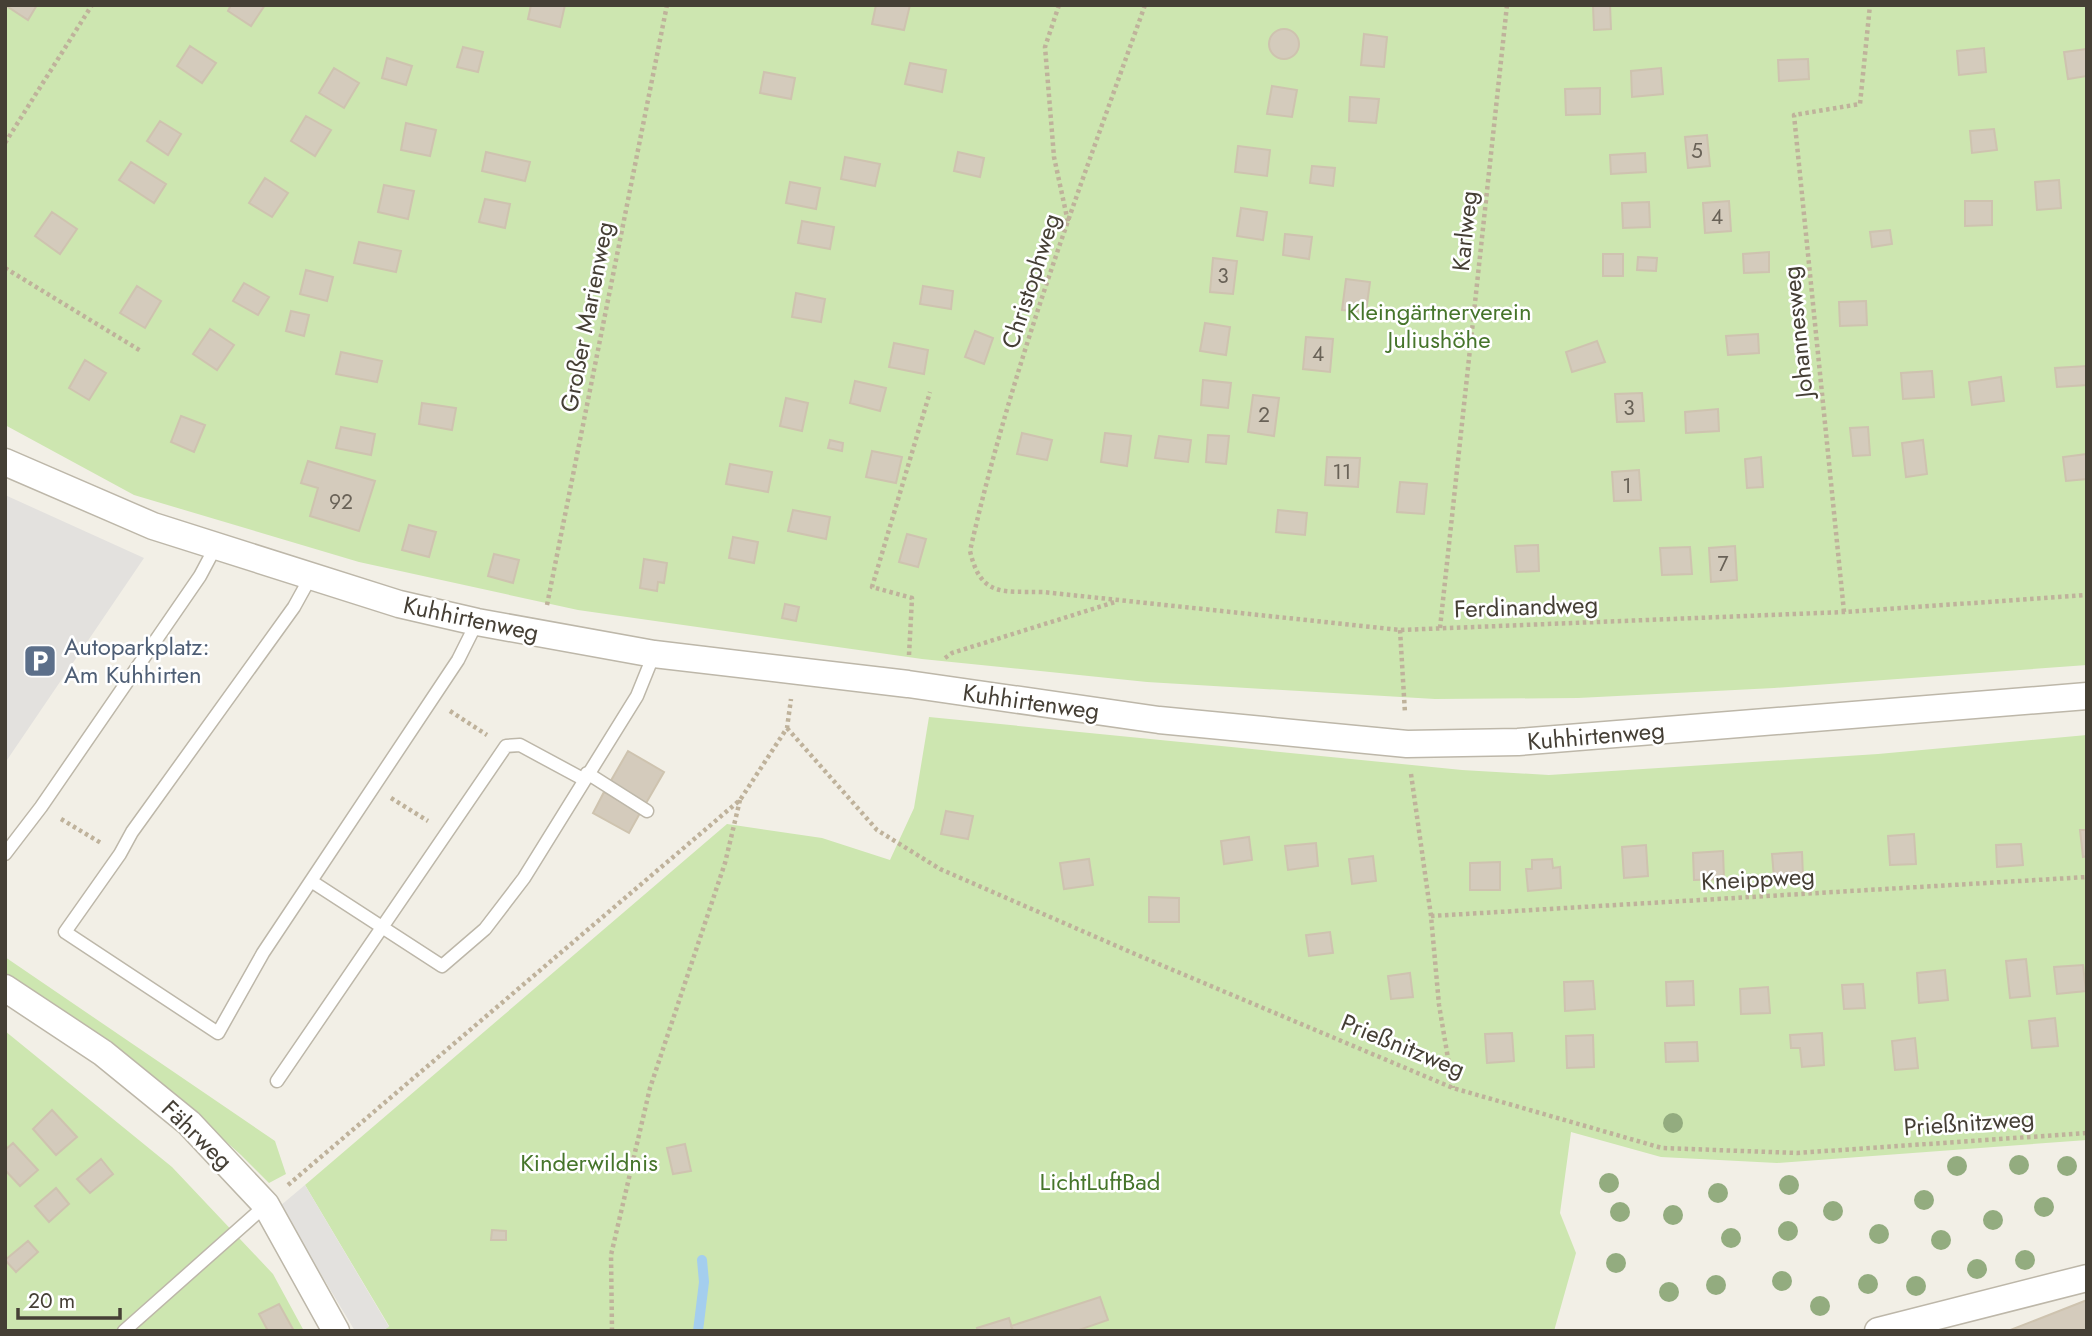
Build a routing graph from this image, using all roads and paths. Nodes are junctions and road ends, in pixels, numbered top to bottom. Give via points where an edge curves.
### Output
1 (92, 5) edge
2 (667, 5) edge
3 (1059, 5) edge
4 (1145, 5) edge
5 (1507, 5) edge
6 (1870, 5) edge
7 (5, 143) edge
8 (1068, 223) junction
9 (5, 268) edge
10 (141, 351) dead end
11 (930, 392) dead end
12 (5, 461) edge
13 (216, 546) junction
14 (975, 572) joint
15 (310, 578) junction
16 (2087, 595) edge
17 (1120, 601) junction
18 (1844, 612) junction
19 (477, 622) junction
20 (1440, 628) junction
21 (1400, 631) junction
22 (541, 635) junction
23 (654, 654) junction
24 (795, 671) junction
25 (908, 684) junction
26 (2087, 696) edge
27 (432, 700) junction
28 (787, 728) junction
29 (1407, 744) junction
30 (506, 746) junction
31 (585, 776) junction
32 (373, 788) junction
33 (740, 800) junction
34 (41, 807) junction
35 (648, 811) dead end
36 (447, 832) junction
37 (5, 854) edge
38 (120, 854) junction
39 (2087, 877) edge
40 (311, 881) junction
41 (1431, 916) junction
42 (382, 927) junction
43 (5, 988) edge
44 (277, 1081) dead end
45 (1454, 1088) junction
46 (2087, 1133) edge
47 (266, 1205) junction
48 (2087, 1278) edge
49 (124, 1331) edge
50 (336, 1331) edge
51 (612, 1331) edge
52 (1878, 1331) edge

1 - 7 path
2 - 22 path, Großer Marienweg
3 - 8 path via 1045,47 1054,157
4 - 8 path, Christophweg
5 - 20 path, Karlweg
6 - 18 path, Johannesweg via 1860,104 1794,115
8 - 14 path, Christophweg via 1007,407 980,506 970,551
9 - 10 path
11 - 25 path via 872,587 912,598
12 - 13 street, Kuhhirtenweg via 153,526
13 - 15 street, Kuhhirtenweg
13 - 34 lane
14 - 17 path, Ferdinandweg via 1000,591
15 - 19 street, Kuhhirtenweg
15 - 38 lane
16 - 18 path, Ferdinandweg
17 - 21 path, Ferdinandweg
17 - 25 path via 952,653
18 - 20 path, Ferdinandweg
19 - 22 street, Kuhhirtenweg
19 - 27 lane
20 - 21 path, Ferdinandweg
21 - 29 path
22 - 23 street, Kuhhirtenweg
23 - 24 street, Kuhhirtenweg
23 - 31 lane via 637,696
24 - 25 street, Kuhhirtenweg
24 - 28 path
25 - 29 street, Kuhhirtenweg via 1158,720
26 - 29 street, Kuhhirtenweg via 1518,743
27 - 30 path
27 - 32 lane
28 - 33 path
28 - 45 path, Prießnitzweg via 877,830 940,869
29 - 41 path
30 - 31 lane via 520,745
30 - 36 lane
31 - 35 lane
31 - 42 lane via 524,878 485,929 442,966
32 - 36 path
32 - 40 lane
33 - 47 path
33 - 51 path via 724,863 650,1088 611,1255
34 - 37 lane
34 - 38 path
36 - 42 lane
38 - 40 lane via 65,932 218,1034 263,953
39 - 41 path, Kneippweg
40 - 42 lane
41 - 45 path via 1439,1005
42 - 44 lane
43 - 47 street, Fährweg via 103,1053 178,1114
45 - 46 path, Prießnitzweg via 1662,1148 1797,1153
47 - 49 lane
47 - 50 street, Fährweg
48 - 52 street

